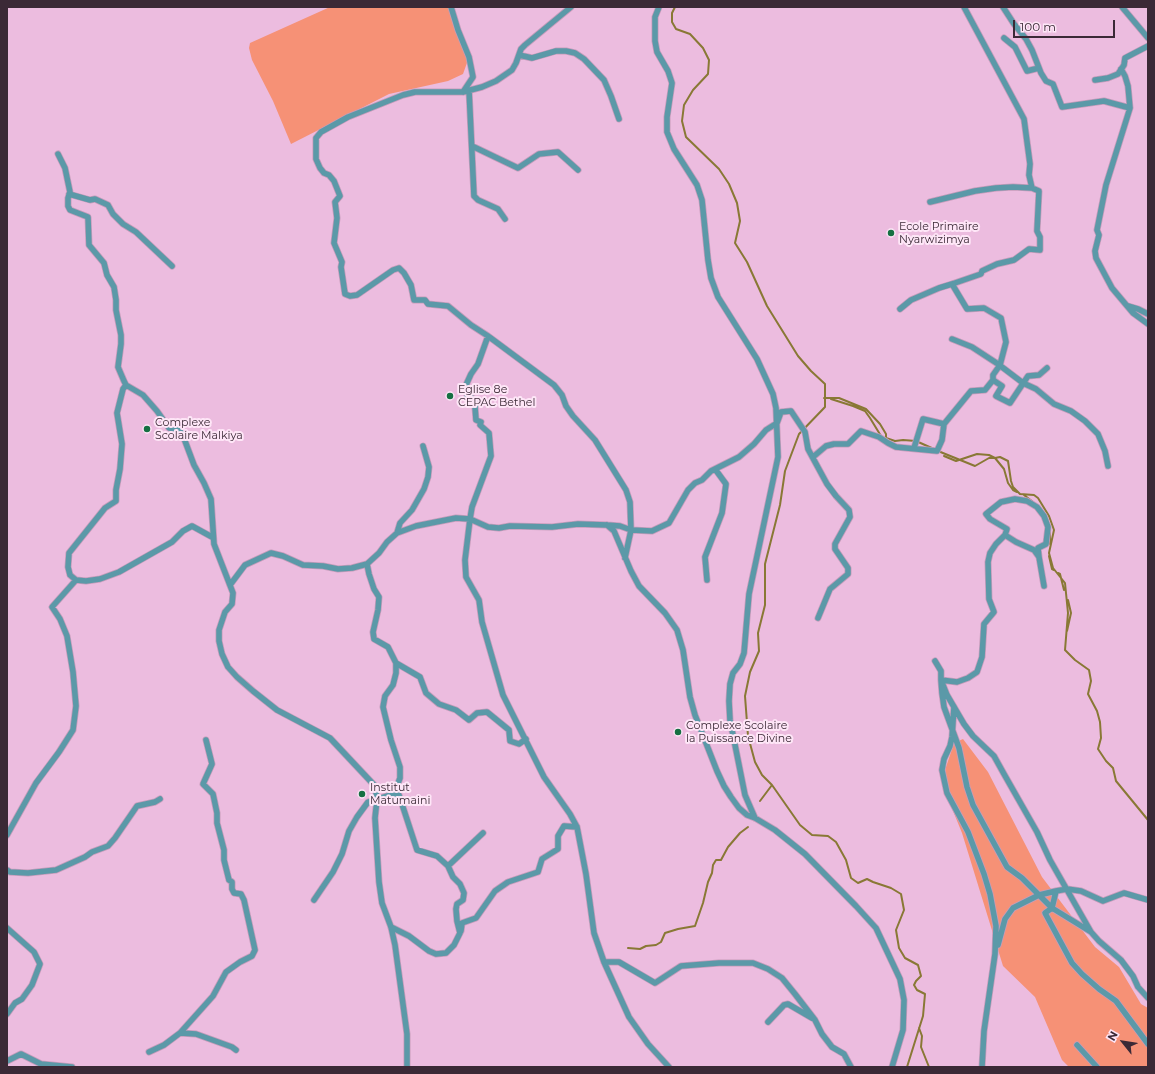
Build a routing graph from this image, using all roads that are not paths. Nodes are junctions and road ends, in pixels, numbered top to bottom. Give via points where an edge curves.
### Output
1 (451, 7) edge
2 (571, 7) edge
3 (658, 7) edge
4 (964, 7) edge
5 (1003, 7) edge
6 (1122, 7) edge
7 (1004, 38) dead end
8 (1148, 38) edge
9 (1148, 46) edge
10 (519, 55) junction
11 (1039, 68) junction
12 (1121, 69) junction
13 (1095, 80) dead end
14 (466, 91) junction
15 (1130, 108) junction
16 (619, 119) dead end
17 (472, 146) junction
18 (58, 154) dead end
19 (578, 170) dead end
20 (1032, 188) junction
21 (69, 194) junction
22 (930, 202) dead end
23 (505, 219) dead end
24 (172, 266) dead end
25 (952, 284) junction
26 (1127, 306) junction
27 (900, 309) dead end
28 (1148, 314) edge
29 (1148, 324) edge
30 (488, 336) junction
31 (952, 339) dead end
32 (1000, 365) junction
33 (1047, 368) dead end
34 (993, 380) junction
35 (1023, 383) junction
36 (126, 385) junction
37 (777, 423) junction
38 (944, 424) junction
39 (423, 446) dead end
40 (914, 448) junction
41 (813, 457) junction
42 (1108, 466) dead end
43 (715, 469) junction
44 (470, 519) junction
45 (607, 525) junction
46 (631, 530) junction
47 (397, 533) junction
48 (1005, 535) junction
49 (212, 536) junction
50 (1039, 557) junction
51 (625, 558) junction
52 (367, 564) junction
53 (76, 580) junction
54 (707, 580) dead end
55 (230, 585) junction
56 (1044, 586) dead end
57 (818, 618) dead end
58 (935, 661) dead end
59 (396, 663) junction
60 (941, 680) junction
61 (954, 707) junction
62 (952, 727) junction
63 (526, 739) junction
64 (206, 740) dead end
65 (393, 794) junction
66 (160, 799) dead end
67 (378, 799) junction
68 (755, 818) junction
69 (577, 826) junction
70 (483, 834) dead end
71 (7, 835) edge
72 (448, 866) junction
73 (7, 870) edge
74 (1067, 890) junction
75 (1056, 891) junction
76 (1038, 895) junction
77 (314, 900) dead end
78 (1148, 900) edge
79 (1052, 908) junction
80 (391, 927) junction
81 (7, 928) edge
82 (1091, 932) junction
83 (460, 933) junction
84 (995, 954) junction
85 (604, 962) junction
86 (1148, 998) edge
87 (7, 1014) edge
88 (815, 1020) junction
89 (768, 1022) dead end
90 (180, 1033) junction
91 (1148, 1044) edge
92 (1077, 1045) dead end
93 (236, 1050) dead end
94 (149, 1052) dead end
95 (7, 1061) edge
96 (72, 1067) edge
97 (407, 1067) edge
98 (669, 1067) edge
99 (850, 1067) edge
100 (892, 1067) edge
101 (982, 1067) edge
102 (1098, 1067) edge

1 - 14 street via 469,56 473,78
2 - 10 street via 525,45
3 - 37 street via 655,18 657,52 672,83 667,132 674,149 697,185 702,200 708,260 718,297 763,370 773,394
4 - 20 street via 1024,119
5 - 11 street via 1026,39
6 - 8 street
7 - 11 street via 1015,47 1027,72
9 - 12 street via 1125,58
10 - 14 street via 508,73 482,87
10 - 16 street via 532,58 556,51 575,53 604,80
11 - 15 street via 1046,81 1053,84 1062,106 1104,101
12 - 13 street via 1118,74
12 - 15 street via 1128,86
14 - 17 street
14 - 30 street via 415,92 348,117 321,132 316,138 316,160 324,173 334,180 340,196 335,202 337,218 334,243 342,262 345,294 356,294 399,268 411,285 414,300 448,306
15 - 26 street via 1106,185 1095,251 1108,282
17 - 19 street via 518,168 539,154 558,152
17 - 23 street via 474,196 498,208
18 - 21 street via 65,168
20 - 22 street via 996,188
20 - 25 street via 1039,191 1037,231 1040,237 1040,250 1029,249 1014,260 997,264 982,271 981,274
21 - 24 street via 95,199 108,205 123,224 136,232
21 - 36 street via 70,210 88,217 89,245 104,263 107,276 114,287 121,335 118,367
25 - 27 street via 911,300
25 - 32 street via 967,310 984,308 1001,318 1006,342
26 - 28 street
26 - 29 street
30 - 44 street via 478,364 466,385 467,395 477,401 476,420 489,433 491,456
30 - 46 street via 545,377 562,395 566,406 595,440 626,490 630,502
31 - 32 street via 972,347
32 - 34 street via 993,375
32 - 35 street
33 - 35 street via 1039,375 1028,376
34 - 35 street via 1002,386 996,396 1010,403
34 - 38 street via 985,390 971,391
35 - 42 street via 1085,421 1098,434
36 - 49 street via 143,395 169,428 182,433 211,499
36 - 53 street via 117,413 122,444 116,501 105,508 69,553 70,575
37 - 41 street via 781,412 791,411 804,432
37 - 43 street via 766,430 739,457
37 - 68 street via 778,457 748,594 744,653 733,673 729,701 730,720 745,795
38 - 40 street via 942,440 937,451
38 - 40 street via 923,419
39 - 47 street via 429,467 428,477 424,489 412,510 400,523
40 - 41 street via 896,447 879,437 861,431 848,444 826,446
41 - 57 street via 827,484 849,510 850,518 835,544 835,549 848,568 848,574 830,589
43 - 46 street via 688,490 669,523 652,531
43 - 54 street via 726,484 722,513 705,557
44 - 45 street via 488,527 499,528
44 - 47 street via 441,520
44 - 63 street via 465,560 466,577 479,600 482,622 503,695
45 - 46 street
45 - 51 street via 614,531
46 - 51 street
47 - 52 street
48 - 50 street via 1034,550
48 - 50 street via 1007,529 986,514 996,505 1015,499 1038,506 1048,528 1046,544 1038,548
48 - 60 street via 990,553 988,562 989,599 994,612 984,624 982,657 977,672 957,682
49 - 53 street via 192,526 172,542 119,572 100,579
49 - 55 street
50 - 56 street
51 - 68 street via 639,586 665,613 677,630 695,715 717,771 740,808
52 - 55 street via 338,569 303,565 271,553 245,565
52 - 59 street via 379,597 374,639 388,647
53 - 71 street via 52,607 67,636 76,706 73,730 36,783
55 - 67 street via 233,593 232,604 223,616 219,630 222,654 228,667 277,710 330,738 375,786
58 - 60 street via 941,671
59 - 63 street via 420,677 426,694 439,704 456,710 469,720 476,713 487,712 509,730 510,741 519,744
59 - 65 street via 393,685 385,696 383,707 400,767 400,778
60 - 61 street
60 - 62 street via 944,707
61 - 62 street
61 - 74 street via 969,730 994,756
62 - 76 street via 967,787 979,817 1007,867
62 - 84 street via 950,746 942,770 947,793 968,832 990,894 996,926
63 - 69 street via 544,777
64 - 90 street via 212,764 203,784 213,794 229,880 232,882 234,893 241,894 244,900 255,950 252,956 226,972 214,996
65 - 67 street
65 - 72 street via 399,795 417,850 437,856
66 - 73 street via 137,806 108,846 85,857 56,870 28,873
67 - 77 street via 368,802 357,817 333,872
67 - 80 street via 375,818 378,882
68 - 100 street via 775,830 804,854 876,928 900,979 904,1000 903,1030
69 - 83 street via 564,826 558,836 558,849 542,859 538,872 508,882 495,891 476,918 462,923
69 - 85 street via 594,933
70 - 72 street
72 - 83 street via 464,893 456,909
74 - 75 street
74 - 78 street via 1081,891 1104,901 1124,893
74 - 82 street
75 - 76 street
75 - 79 street
76 - 79 street
76 - 84 street via 1013,908 1005,918
79 - 82 street
79 - 91 street via 1045,913 1072,963 1099,989 1116,1001
80 - 83 street via 410,936 436,954 446,953
80 - 97 street via 407,1034
81 - 87 street via 34,952 40,964 32,985
82 - 86 street via 1121,960
84 - 101 street via 984,1031
85 - 88 street via 619,962 655,983 682,966 719,963 753,964 768,968 782,978
85 - 98 street via 629,1017 648,1044
88 - 89 street via 788,1004
88 - 99 street via 832,1047 844,1054
90 - 93 street via 196,1034
90 - 94 street
92 - 102 street
95 - 96 street via 21,1054 41,1064

